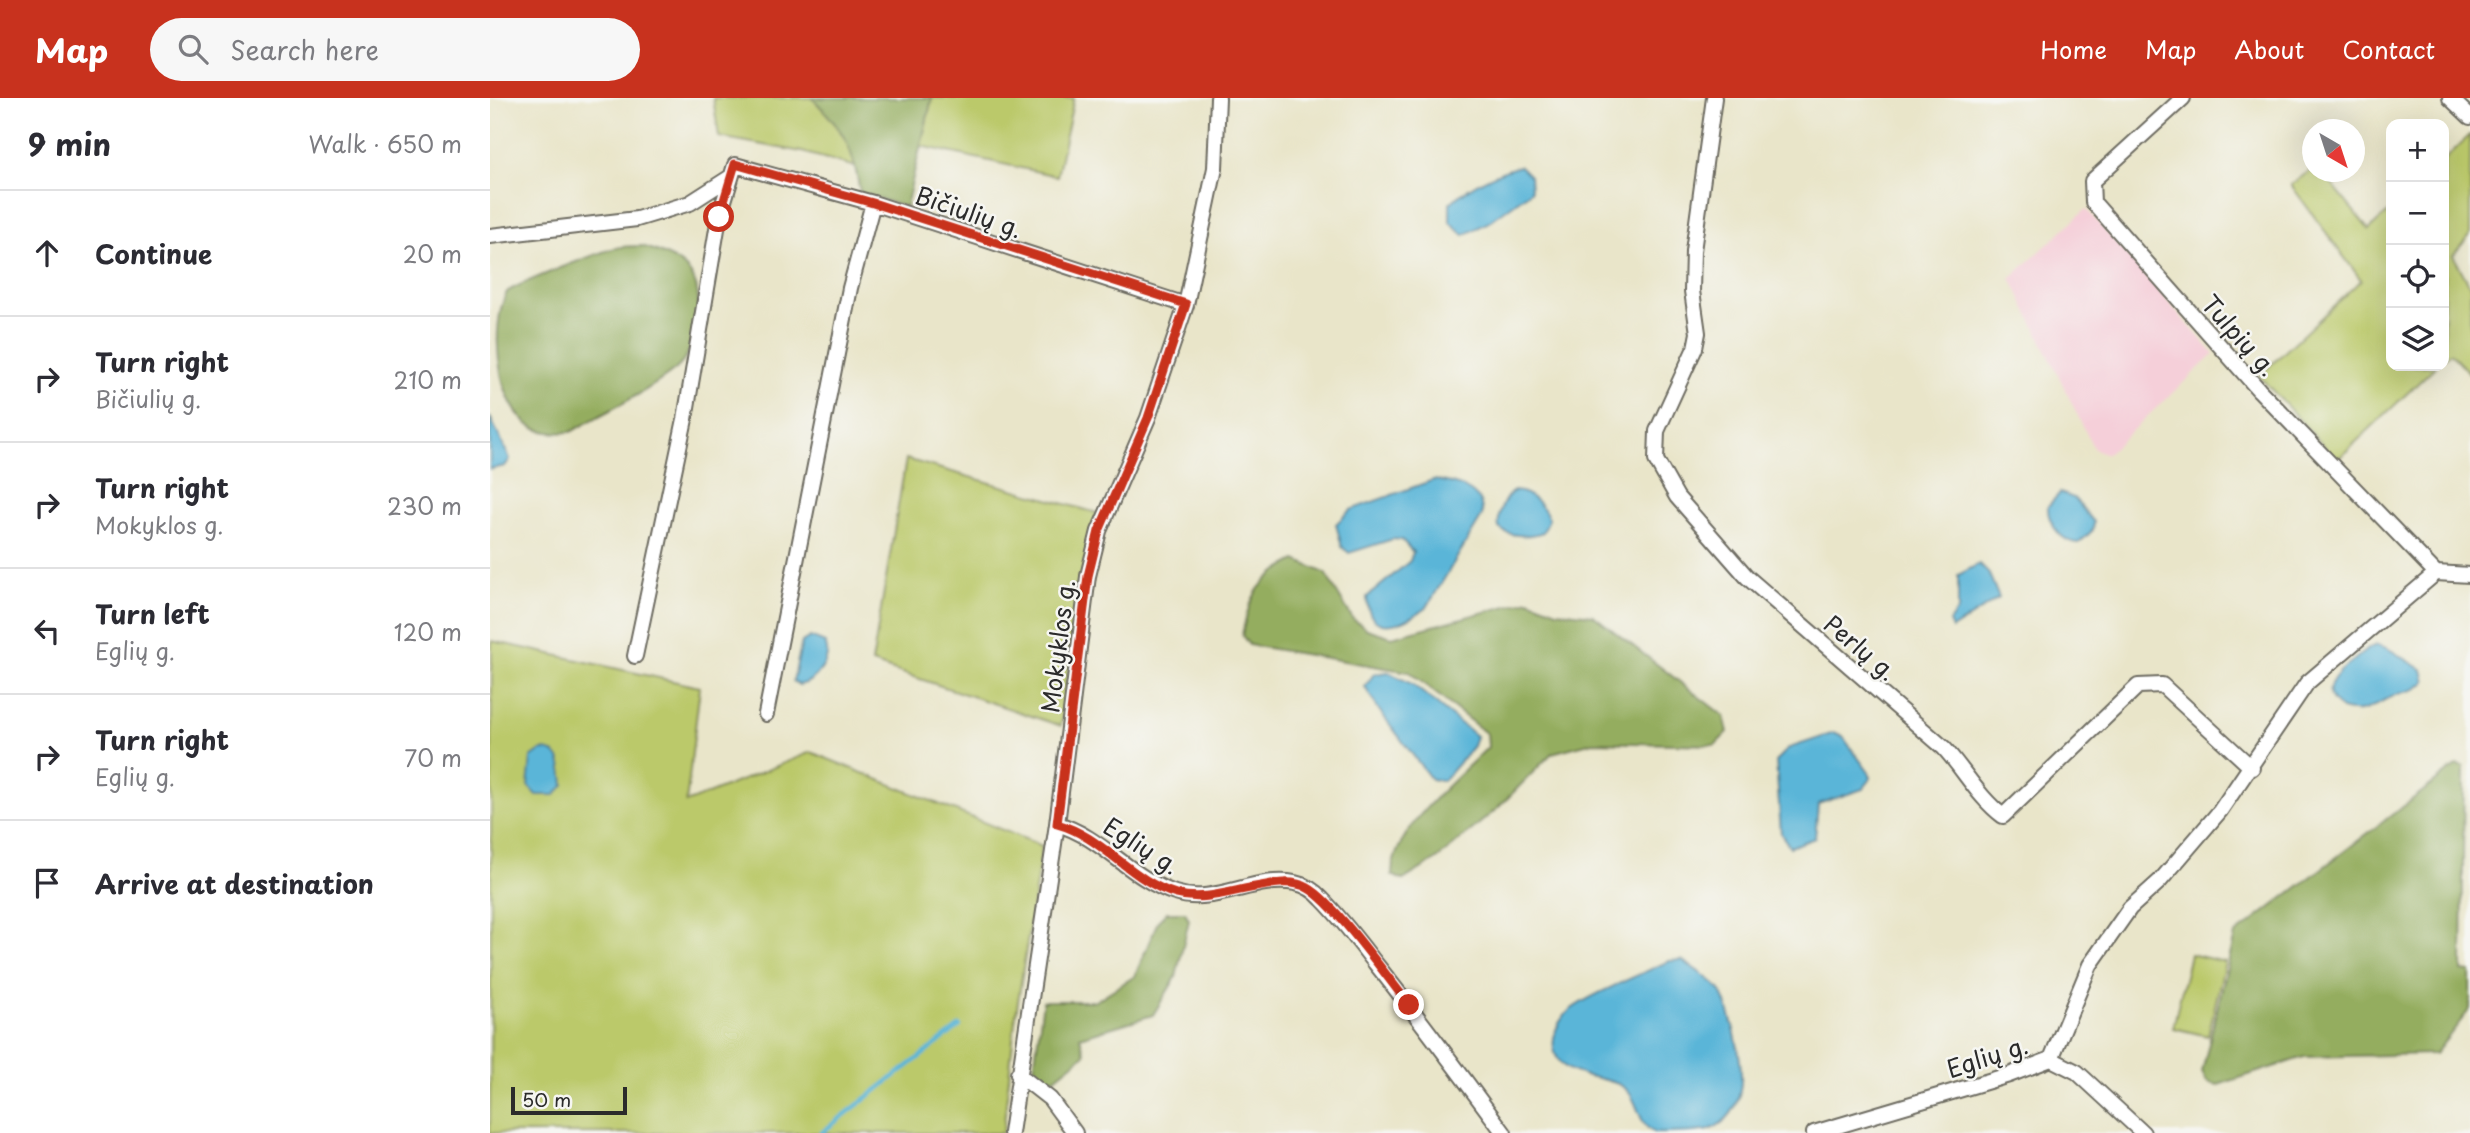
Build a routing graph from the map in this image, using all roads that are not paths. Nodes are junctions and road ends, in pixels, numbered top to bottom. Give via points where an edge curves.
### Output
1 (1218, 98) edge
2 (1714, 98) edge
3 (2183, 98) edge
4 (2450, 98) edge
5 (2470, 117) edge
6 (732, 171) junction
7 (873, 203) junction
8 (490, 236) edge
9 (1186, 304) junction
10 (2436, 573) junction
11 (2470, 575) edge
12 (635, 656) dead end
13 (766, 714) dead end
14 (2252, 768) junction
15 (1057, 824) junction
16 (2051, 1059) junction
17 (1018, 1074) junction
18 (1011, 1133) edge
19 (1074, 1133) edge
20 (1504, 1133) edge
21 (1814, 1133) edge
22 (2143, 1133) edge

1 - 9 street, Mokyklos g. via 1216,168
2 - 14 street, Perlų g. via 1693,251 1698,333 1654,448 1677,497 1747,577 1944,748 1987,804 2003,816 2138,687 2148,684 2162,685
3 - 10 street, Tulpių g. via 2092,181 2093,202 2259,390
4 - 5 street
6 - 7 street, Bičiulių g.
6 - 8 street via 690,203 638,219
6 - 12 street via 719,217 685,419
7 - 9 street, Bičiulių g.
7 - 13 street via 850,288
9 - 15 street, Mokyklos g. via 1148,418 1099,531 1088,576
10 - 11 street
10 - 14 street via 2307,683
14 - 16 street, Eglių g. via 2160,881 2130,908 2090,965
15 - 17 street, Mokyklos g.
15 - 20 street, Eglių g. via 1079,832 1142,877 1178,894 1217,895 1275,883 1308,887 1395,988
16 - 21 street, Eglių g.
16 - 22 street via 2077,1072
17 - 18 street, Mokyklos g.
17 - 19 street via 1050,1099

